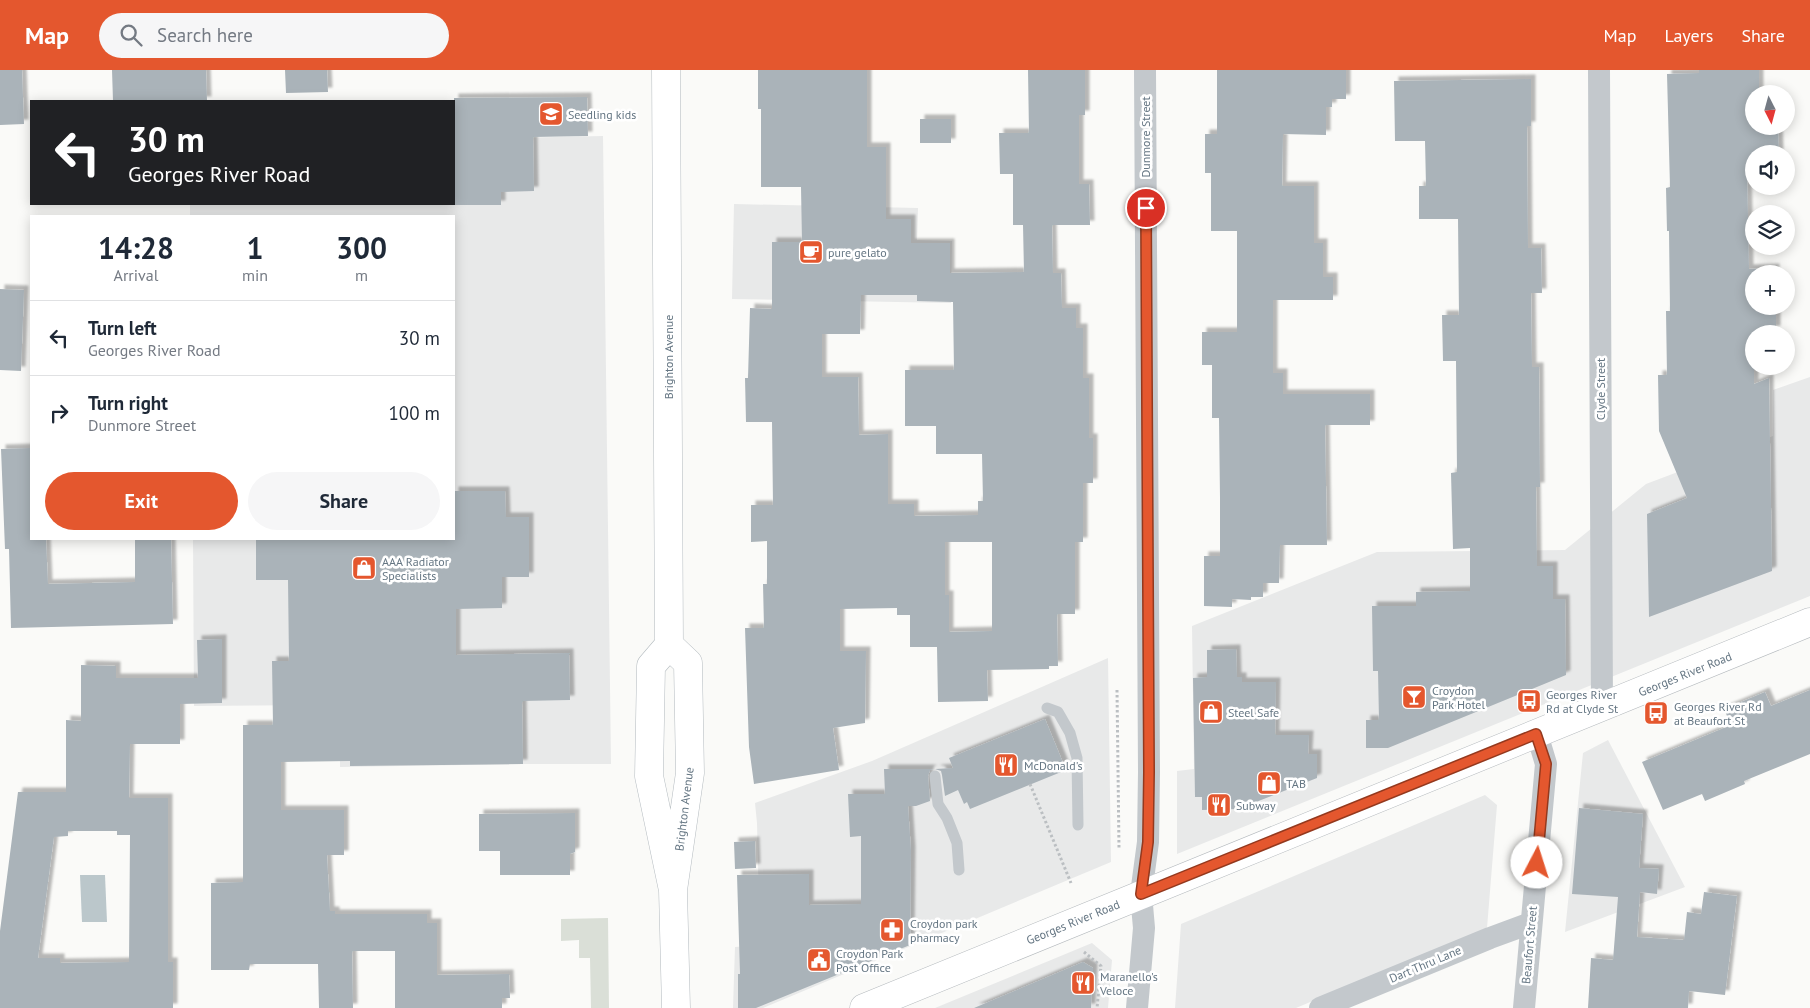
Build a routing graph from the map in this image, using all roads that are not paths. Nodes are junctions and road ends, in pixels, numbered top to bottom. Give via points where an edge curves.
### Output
1 (666, 70) edge
2 (1145, 70) edge
3 (1599, 70) edge
4 (1810, 622) edge
5 (669, 645) junction
6 (1047, 708) dead end
7 (1602, 708) junction
8 (1536, 734) junction
9 (935, 776) dead end
10 (1078, 826) dead end
11 (960, 870) dead end
12 (673, 890) junction
13 (1141, 894) junction
14 (1531, 923) junction
15 (676, 1008) edge
16 (864, 1008) edge
17 (1137, 1008) edge
18 (1320, 1008) edge
19 (1524, 1008) edge

1 - 5 main road, Brighton Avenue
2 - 13 street, Dunmore Street via 1149,772 1148,842
3 - 7 street, Clyde Street
4 - 7 main road, Georges River Road
5 - 12 main road, Brighton Avenue via 651,666 649,776
5 - 12 main road, Brighton Avenue via 688,663 690,773
6 - 10 lane via 1058,712 1070,732 1077,758
7 - 8 main road, Georges River Road
8 - 13 main road, Georges River Road
8 - 14 street, Beaufort Street via 1546,764
9 - 11 lane via 938,804 957,843
12 - 15 main road, Brighton Avenue
13 - 16 main road, Georges River Road
13 - 17 street, Dunmore Street via 1144,928
14 - 18 street, Dart Thru Lane
14 - 19 street, Beaufort Street

